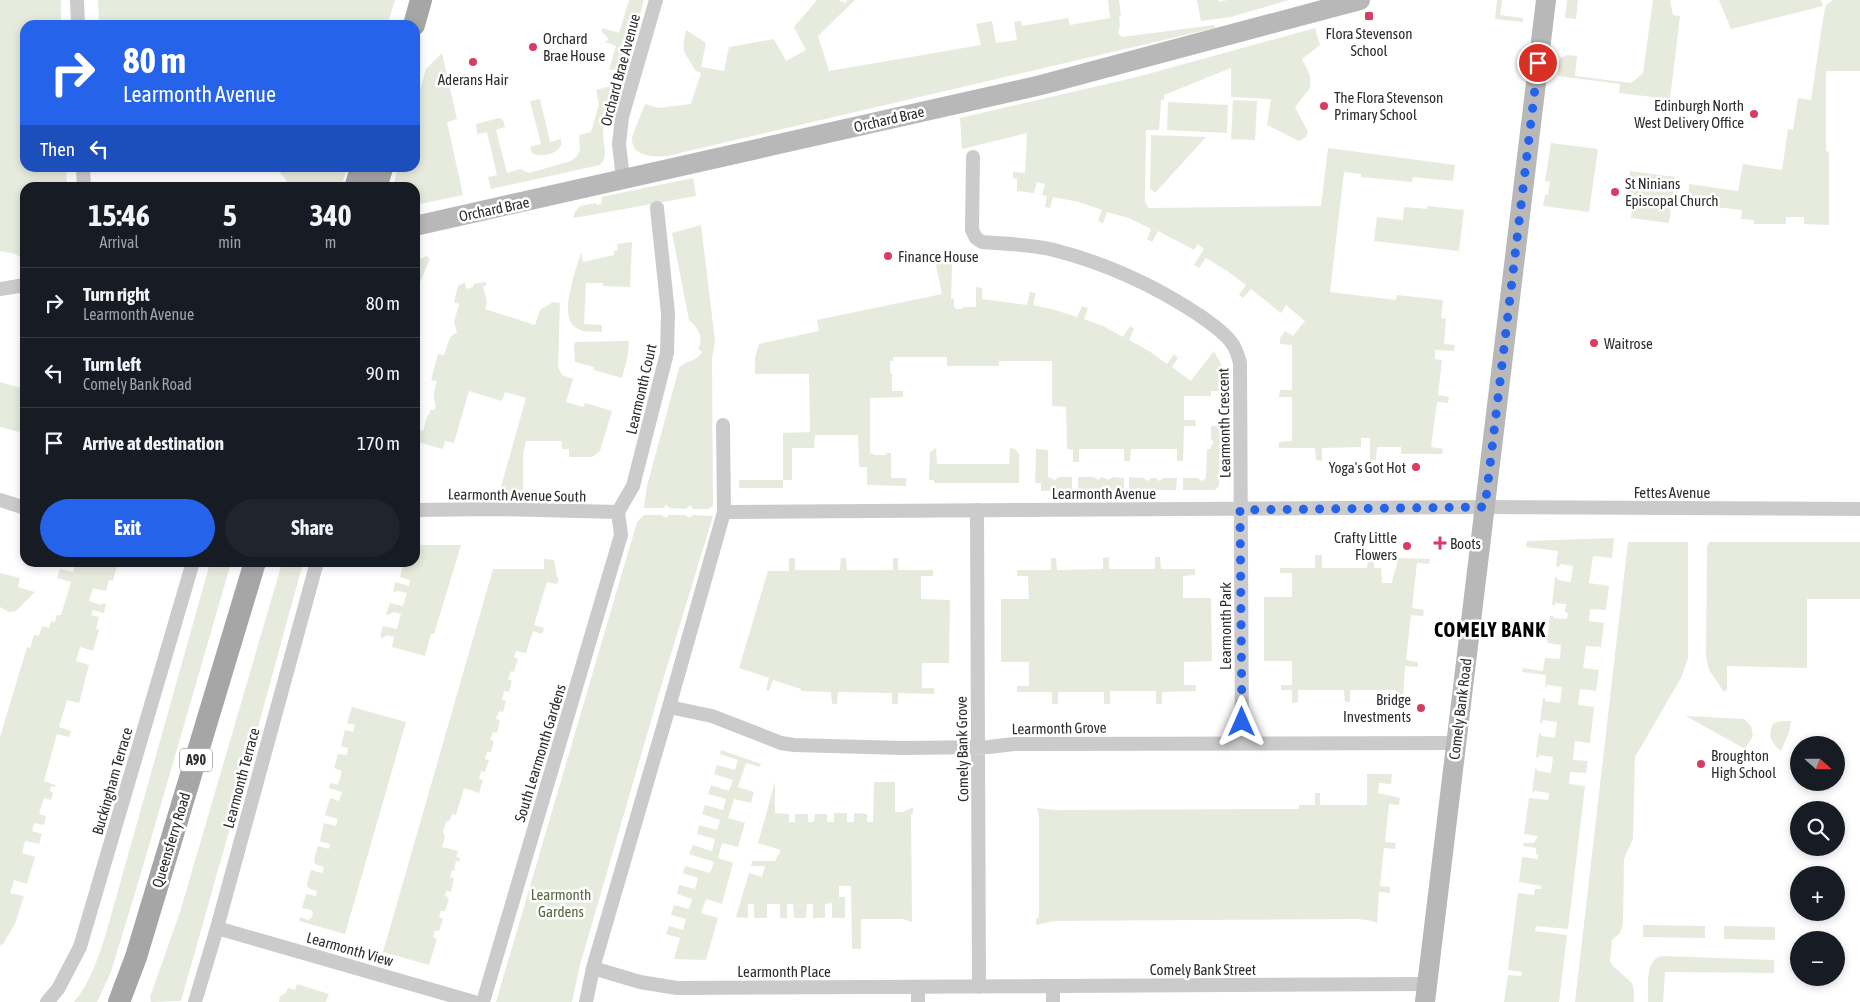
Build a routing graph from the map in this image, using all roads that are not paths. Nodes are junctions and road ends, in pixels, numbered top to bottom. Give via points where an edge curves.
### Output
1 (77, 0) edge
2 (421, 0) edge
3 (656, 0) edge
4 (1360, 0) edge
5 (1546, 0) edge
6 (1329, 4) edge
7 (78, 20) edge
8 (415, 20) edge
9 (973, 157) dead end
10 (623, 178) junction
11 (657, 208) dead end
12 (420, 225) edge
13 (20, 286) edge
14 (0, 289) edge
15 (723, 425) dead end
16 (0, 500) edge
17 (20, 506) edge
18 (1485, 507) junction
19 (1860, 509) edge
20 (420, 510) edge
21 (977, 510) junction
22 (1240, 510) junction
23 (618, 512) junction
24 (724, 512) junction
25 (192, 567) edge
26 (253, 567) edge
27 (316, 567) edge
28 (669, 707) junction
29 (1456, 742) junction
30 (1242, 743) junction
31 (978, 748) junction
32 (217, 928) junction
33 (593, 968) junction
34 (1053, 986) junction
35 (918, 987) junction
36 (979, 987) junction
37 (1426, 993) edge
38 (48, 1002) edge
39 (119, 1002) edge
40 (195, 1002) edge
41 (474, 1002) edge
42 (483, 1002) edge
43 (586, 1002) edge
44 (918, 1002) edge
45 (1053, 1002) edge

1 - 7 street
2 - 8 main road
3 - 10 street, Orchard Brae Avenue via 622,118 619,144
4 - 6 main road, Orchard Brae
5 - 18 main road, Comely Bank Road
6 - 10 main road, Orchard Brae via 1041,85
9 - 22 street, Learmonth Crescent via 972,230 978,240 1034,246 1093,262 1171,297 1207,321 1232,343 1240,363
10 - 12 main road, Orchard Brae
11 - 23 street, Learmonth Court via 668,313 667,353 633,486
13 - 14 street
15 - 24 street
16 - 17 street
18 - 19 street, Fettes Avenue
18 - 22 street, Learmonth Avenue
18 - 29 main road, Comely Bank Road
20 - 23 street, Learmonth Avenue South
21 - 22 street, Learmonth Avenue
21 - 24 street, Learmonth Avenue
21 - 31 street, Comely Bank Grove
22 - 30 street, Learmonth Park
23 - 42 street, South Learmonth Gardens via 621,535
24 - 28 street
25 - 38 street, Buckingham Terrace via 80,948
26 - 39 main road, Queensferry Road / A90 via 136,958
27 - 32 street, Learmonth Terrace
28 - 31 street, Learmonth Grove via 712,716 794,745
28 - 33 street
29 - 30 street, Learmonth Grove
29 - 37 main road, Comely Bank Road
30 - 31 street, Learmonth Grove via 1014,744
31 - 36 street, Comely Bank Grove
32 - 40 street, Learmonth Terrace
32 - 41 street, Learmonth View
33 - 35 street, Learmonth Place via 640,982 677,988
33 - 43 street
34 - 36 street, Comely Bank Street
34 - 37 street, Comely Bank Street
34 - 45 street
35 - 36 street, Learmonth Place
35 - 44 street

